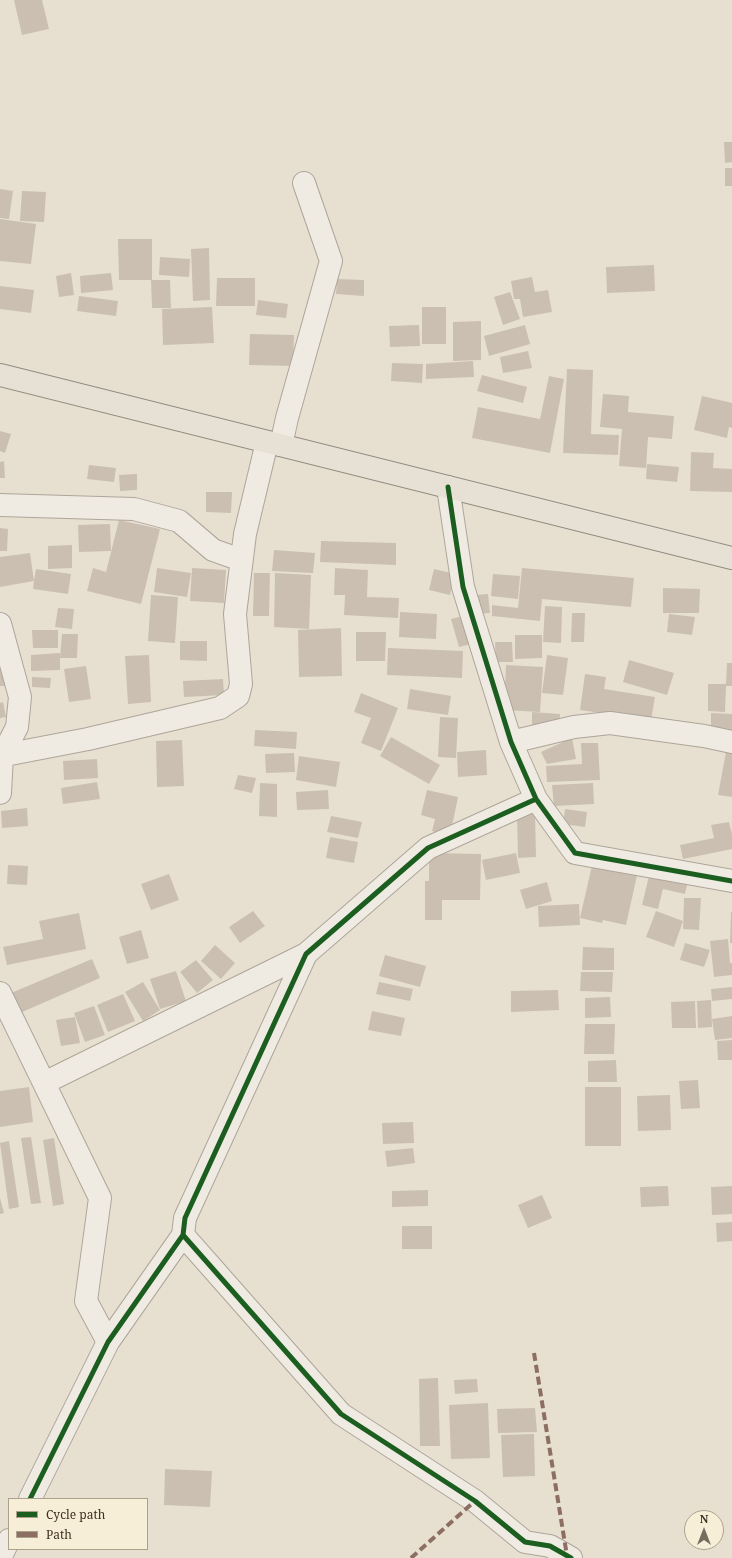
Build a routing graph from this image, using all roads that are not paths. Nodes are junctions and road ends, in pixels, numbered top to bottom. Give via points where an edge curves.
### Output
1 (304, 183) dead end
2 (0, 375) edge
3 (274, 443) junction
4 (448, 487) junction
5 (0, 505) edge
6 (732, 558) edge
7 (241, 560) junction
8 (0, 624) edge
9 (511, 742) junction
10 (732, 742) edge
11 (1, 756) edge
12 (0, 794) edge
13 (536, 799) junction
14 (732, 881) edge
15 (306, 954) junction
16 (0, 993) edge
17 (44, 1083) junction
18 (183, 1235) junction
19 (108, 1342) junction
20 (30, 1498) edge
21 (8, 1542) edge
22 (0, 1558) edge
23 (571, 1558) edge

1 - 3 street via 331,261 287,418
2 - 3 main road
3 - 4 main road
3 - 7 street via 244,534
4 - 6 main road
4 - 9 street via 463,587
5 - 7 street via 134,509 179,521 213,550
7 - 11 street via 235,614 241,684 238,696 220,708 88,739
8 - 11 street via 20,697 17,727
9 - 10 street via 574,727 610,723
9 - 13 street
11 - 12 street
13 - 14 street via 575,853
13 - 15 street via 428,848
15 - 17 street
15 - 18 street via 185,1218
16 - 17 street
17 - 19 street via 100,1198 86,1301
18 - 19 street
18 - 23 street via 341,1414 476,1501 525,1542 550,1546
19 - 20 street
21 - 22 street

